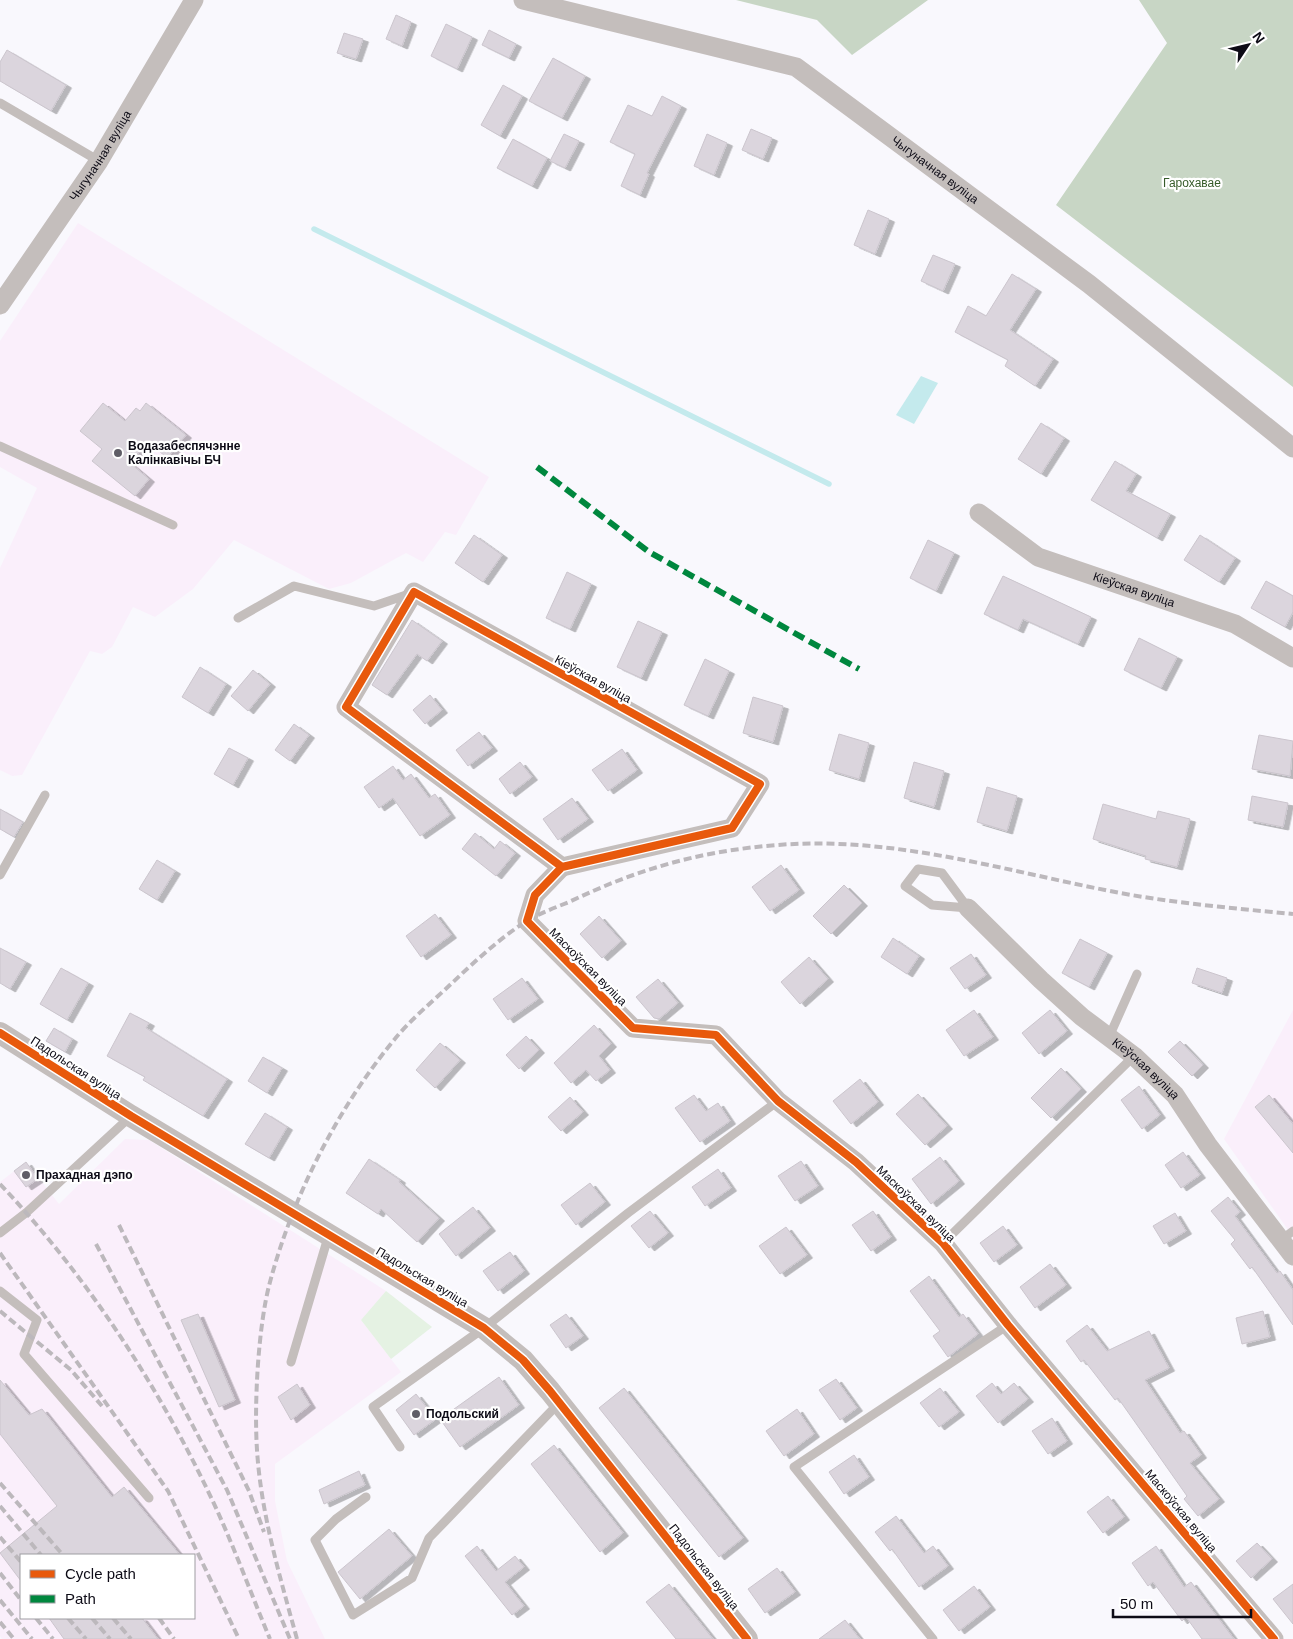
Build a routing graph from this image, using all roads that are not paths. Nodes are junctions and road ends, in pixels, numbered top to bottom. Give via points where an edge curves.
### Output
1 (194, 0) edge
2 (523, 0) edge
3 (0, 103) edge
4 (99, 161) junction
5 (0, 305) edge
6 (0, 446) edge
7 (1293, 448) edge
8 (979, 513) dead end
9 (173, 525) dead end
10 (414, 592) junction
11 (238, 618) dead end
12 (1293, 658) edge
13 (45, 795) dead end
14 (562, 866) junction
15 (0, 875) edge
16 (968, 908) junction
17 (1137, 974) dead end
18 (0, 1033) edge
19 (1109, 1038) junction
20 (1134, 1056) junction
21 (778, 1101) junction
22 (131, 1116) junction
23 (0, 1233) edge
24 (329, 1234) junction
25 (1287, 1236) edge
26 (942, 1243) junction
27 (1293, 1256) edge
28 (0, 1290) edge
29 (1008, 1325) junction
30 (484, 1328) junction
31 (291, 1362) dead end
32 (560, 1403) junction
33 (400, 1447) dead end
34 (366, 1497) dead end
35 (149, 1498) dead end
36 (747, 1639) edge
37 (933, 1639) edge
38 (1274, 1639) edge

1 - 4 street, Чыгуначная вуліца
2 - 7 street, Чыгуначная вуліца via 796,67 1089,284
3 - 4 lane
4 - 5 street, Чыгуначная вуліца
6 - 9 lane
8 - 12 street, Кіеўская вуліца via 1038,557 1235,624
10 - 11 lane via 374,606 294,586
10 - 14 street via 346,707
10 - 14 street, Кіеўская вуліца via 760,784 732,828
13 - 15 lane
14 - 21 street, Маскоўская вуліца via 534,895 527,921 633,1028 716,1035
16 - 16 lane via 942,873 918,869 905,886 932,905
16 - 19 street, Кіеўская вуліца via 1041,980
17 - 19 lane
18 - 22 street, Падольская вуліца
19 - 20 street, Кіеўская вуліца
20 - 25 street, Кіеўская вуліца via 1176,1095 1208,1145
20 - 26 lane
21 - 26 street, Маскоўская вуліца via 856,1162
21 - 30 lane via 628,1213
22 - 23 lane
22 - 24 street, Падольская вуліца
24 - 30 street, Падольская вуліца
24 - 31 lane
25 - 27 street, Кіеўская вуліца
26 - 29 street, Маскоўская вуліца
28 - 35 lane via 36,1320 24,1354
29 - 37 lane via 794,1467
29 - 38 street, Маскоўская вуліца
30 - 32 street, Падольская вуліца via 523,1360
30 - 33 lane via 373,1407
32 - 34 lane via 429,1538 412,1578 353,1615 315,1540 336,1519
32 - 36 street, Падольская вуліца

